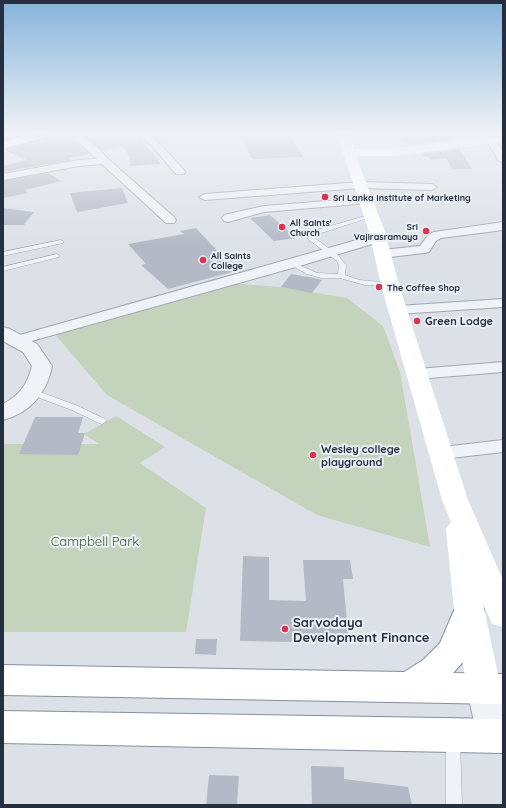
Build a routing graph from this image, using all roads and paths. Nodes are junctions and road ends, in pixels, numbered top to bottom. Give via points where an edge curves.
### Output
1 (37, 171) edge
2 (115, 171) edge
3 (355, 171) edge
4 (3, 177) edge
5 (432, 187) dead end
6 (205, 197) dead end
7 (366, 201) junction
8 (228, 218) dead end
9 (170, 220) dead end
10 (503, 226) edge
11 (61, 242) dead end
12 (380, 246) junction
13 (331, 252) junction
14 (3, 254) edge
15 (57, 256) dead end
16 (292, 264) junction
17 (3, 269) edge
18 (341, 276) junction
19 (390, 285) junction
20 (503, 302) edge
21 (398, 310) junction
22 (9, 337) edge
23 (503, 367) edge
24 (418, 374) junction
25 (32, 392) junction
26 (3, 413) edge
27 (102, 421) dead end
28 (503, 446) edge
29 (442, 453) junction
30 (455, 500) junction
31 (469, 610) junction
32 (503, 616) edge
33 (3, 680) edge
34 (409, 687) junction
35 (493, 689) edge
36 (3, 727) edge
37 (453, 736) junction
38 (499, 736) edge
39 (454, 805) edge

1 - 4 street
2 - 9 street
3 - 7 main road
5 - 7 street
6 - 7 street
7 - 8 street via 264,209
7 - 12 main road
7 - 13 lane via 309,235
10 - 12 street via 438,235 432,238 424,249
11 - 14 lane
12 - 13 street
12 - 19 main road
13 - 16 street
13 - 18 lane via 342,263
15 - 17 lane
16 - 18 lane via 316,276
16 - 22 street
18 - 19 lane via 352,282
19 - 21 main road
20 - 21 street
21 - 24 main road
22 - 25 street via 30,348 42,366 40,381
23 - 24 street
24 - 29 main road
25 - 26 street via 23,403
25 - 27 lane
28 - 29 street
29 - 30 main road
30 - 31 main road
30 - 32 main road
31 - 34 main road via 452,652 435,670
31 - 35 main road
33 - 34 main road
34 - 35 main road
35 - 38 street
36 - 37 main road
37 - 38 main road
37 - 39 lane

